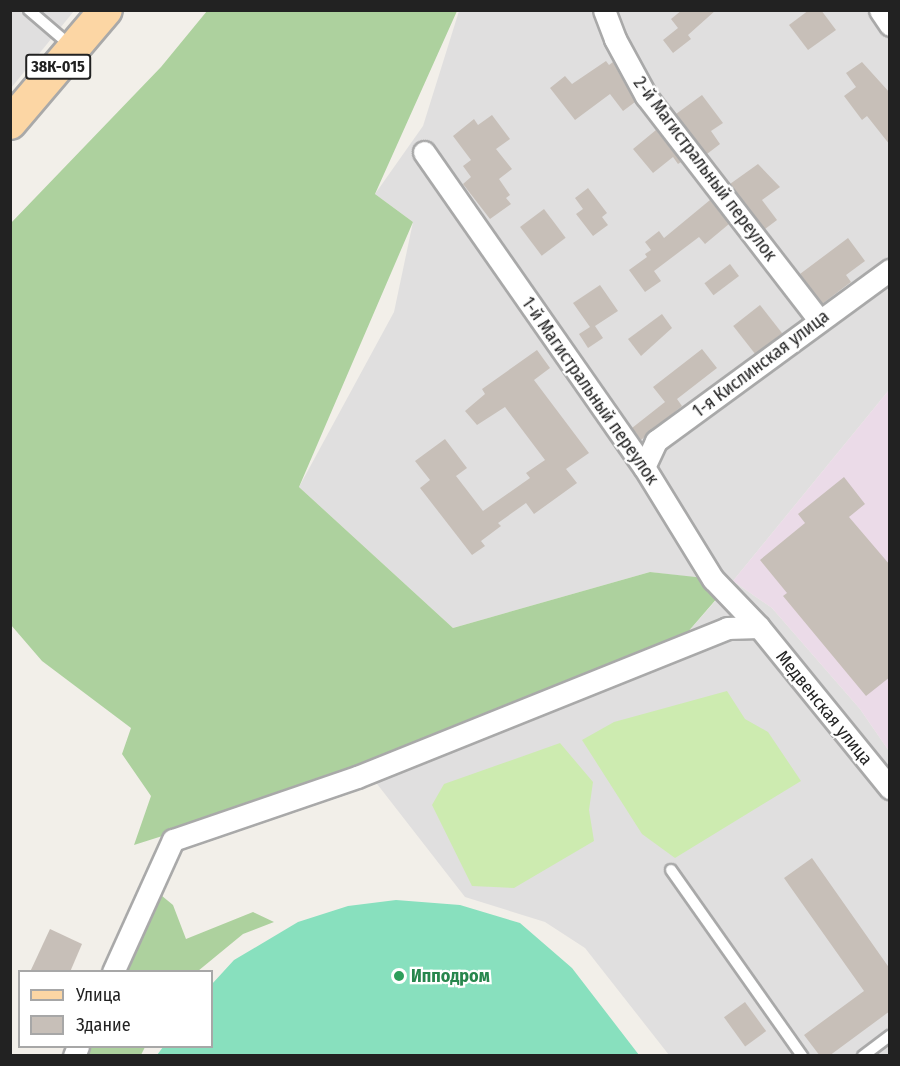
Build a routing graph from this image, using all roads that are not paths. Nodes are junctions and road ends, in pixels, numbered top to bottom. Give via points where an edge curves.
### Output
1 (29, 10) edge
2 (106, 10) edge
3 (604, 10) edge
4 (880, 10) edge
5 (890, 25) edge
6 (74, 49) junction
7 (10, 123) edge
8 (424, 152) dead end
9 (890, 270) edge
10 (819, 320) junction
11 (644, 467) junction
12 (759, 627) junction
13 (890, 788) edge
14 (671, 870) dead end
15 (113, 970) edge
16 (890, 1036) edge
17 (802, 1056) edge
18 (863, 1056) edge

1 - 6 lane
2 - 6 main road, 38К-015
3 - 10 street, 2-й Магистральный переулок via 646,96
4 - 5 street
6 - 7 main road, 38К-015
8 - 11 street, 1-й Магистральный переулок
9 - 10 street, 1-я Кислинская улица
10 - 11 street, 1-я Кислинская улица via 656,441
11 - 12 street, 1-й Магистральный переулок via 713,579
12 - 13 street, Медвенская улица
12 - 15 street via 727,628 357,777 173,840
14 - 17 lane
16 - 18 lane

